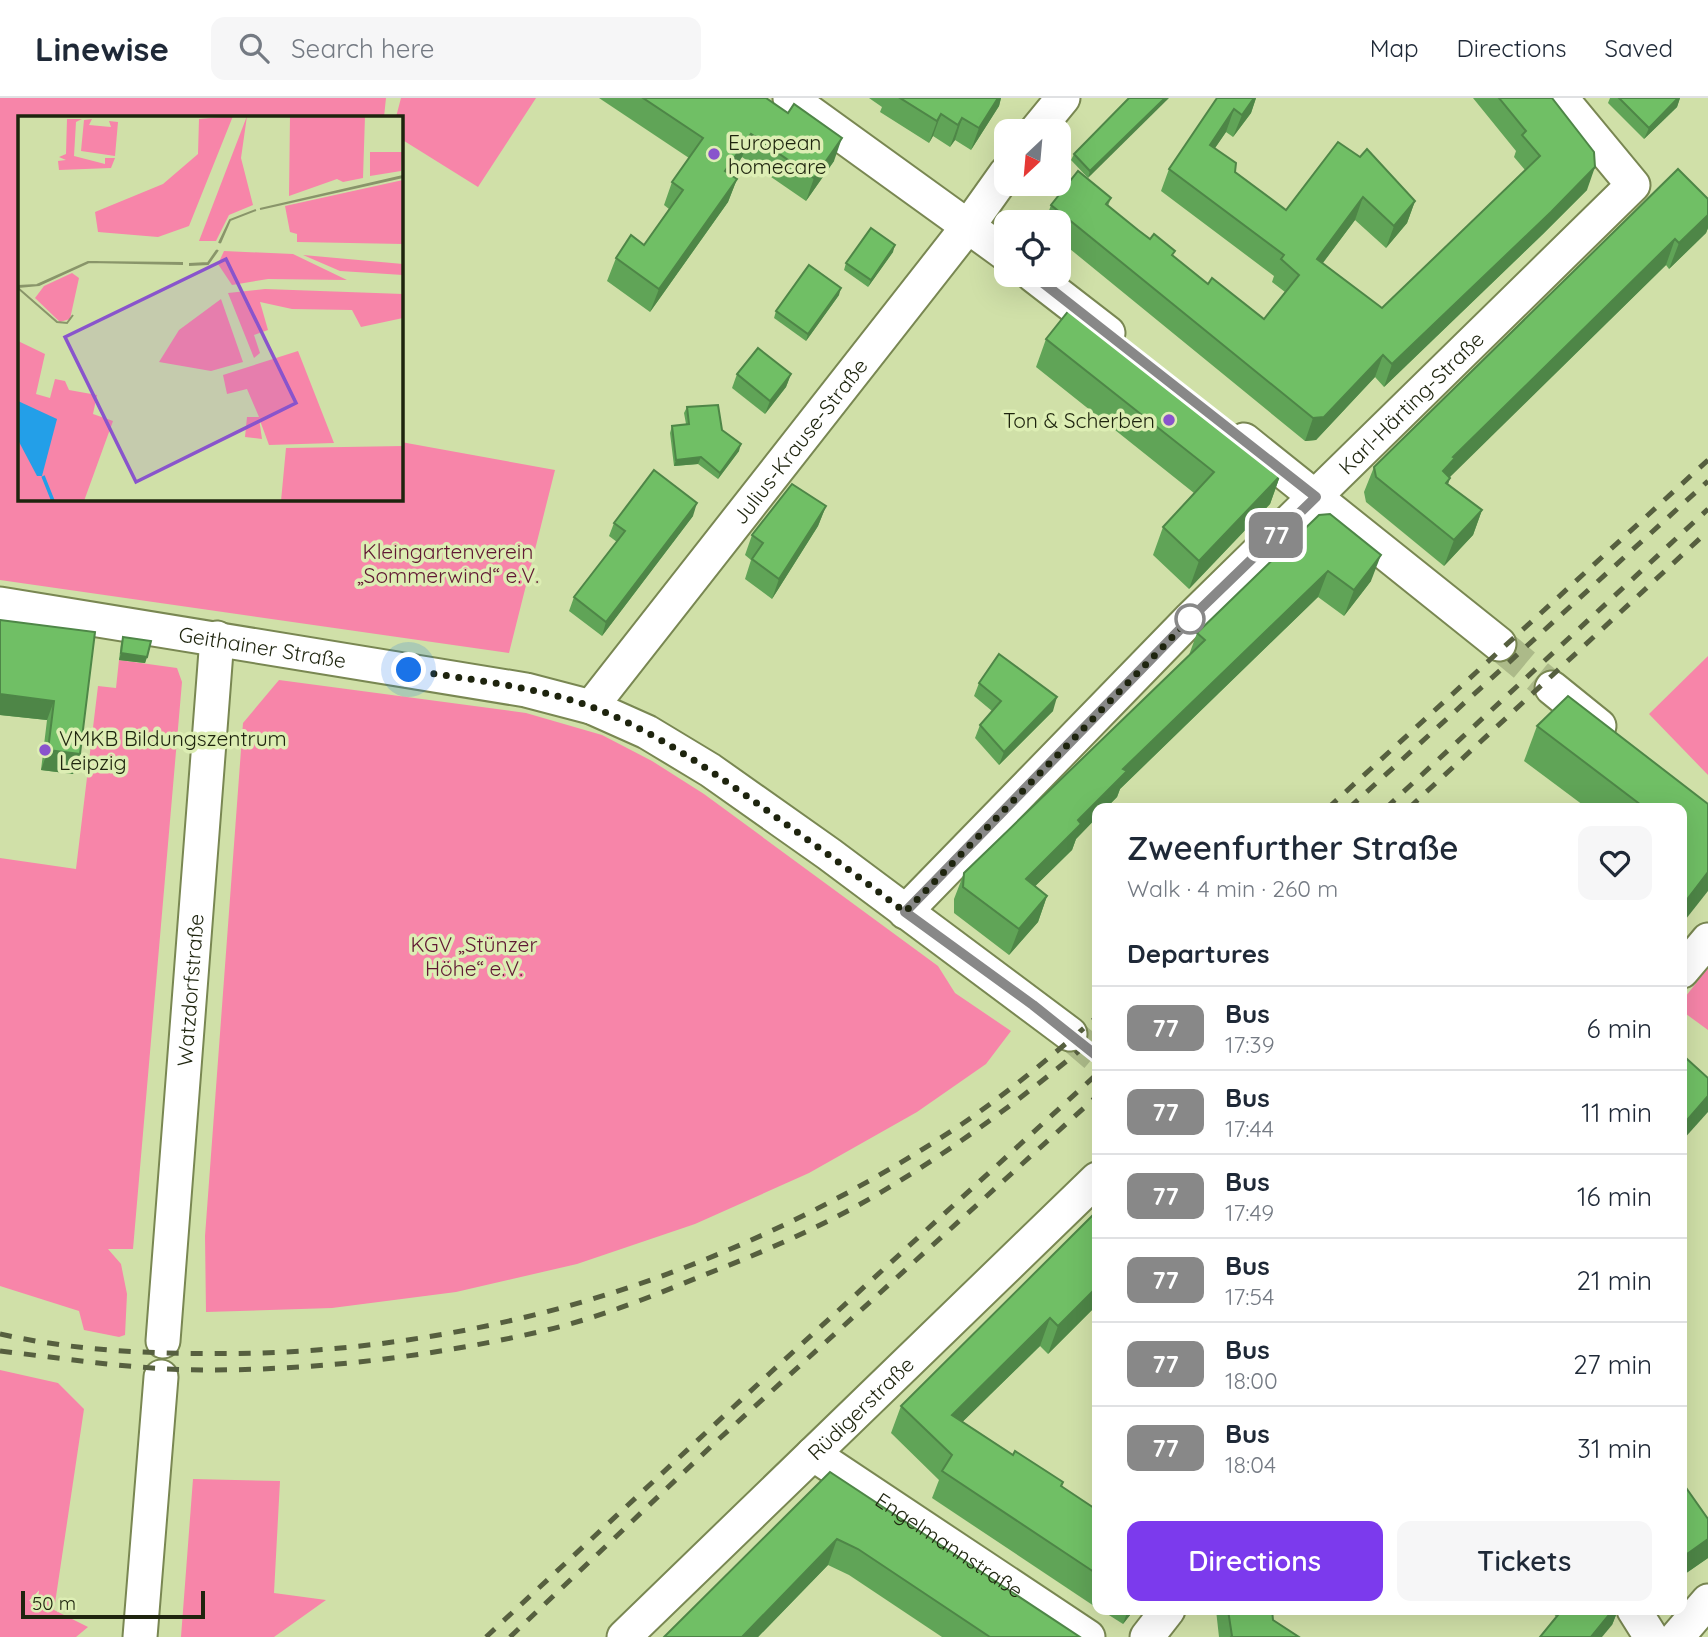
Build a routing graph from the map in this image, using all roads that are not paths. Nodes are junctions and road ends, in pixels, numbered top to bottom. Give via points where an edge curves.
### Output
1 (790, 98) edge
2 (1063, 98) edge
3 (1561, 98) edge
4 (1045, 119) edge
5 (994, 190) edge
6 (969, 225) junction
7 (994, 245) edge
8 (1048, 287) edge
9 (1131, 351) edge
10 (1218, 420) edge
11 (1316, 497) junction
12 (0, 604) edge
13 (217, 638) junction
14 (1499, 644) tunnel mouth
15 (1552, 688) tunnel mouth
16 (591, 707) junction
17 (1619, 742) edge
18 (905, 912) junction
19 (1708, 940) edge
20 (1687, 965) edge
21 (1070, 1034) tunnel mouth
22 (1092, 1184) edge
23 (163, 1341) dead end
24 (161, 1377) dead end
25 (813, 1454) junction
26 (1708, 1601) edge
27 (1164, 1615) edge
28 (1636, 1615) edge
29 (139, 1637) edge
30 (624, 1637) edge
31 (1088, 1637) edge
32 (1147, 1637) edge
33 (1651, 1637) edge
34 (1677, 1637) edge

1 - 6 street
2 - 4 street
3 - 11 street, Karl-Härting-Straße via 1633,185
5 - 6 street, Julius-Krause-Straße
6 - 7 street
6 - 16 street, Julius-Krause-Straße
8 - 9 street
10 - 11 street
11 - 14 street
11 - 18 street, Karl-Härting-Straße via 1191,618
12 - 13 street, Geithainer Straße
13 - 16 street, Geithainer Straße via 526,690
13 - 23 street, Watzdorfstraße
15 - 17 street
16 - 18 street, Geithainer Straße via 710,770
18 - 21 street, Geithainer Straße
19 - 20 street
22 - 25 street, Rüdigerstraße
24 - 29 street
25 - 30 street, Rüdigerstraße
25 - 31 street, Engelmannstraße
26 - 34 street
27 - 32 street
28 - 33 street

